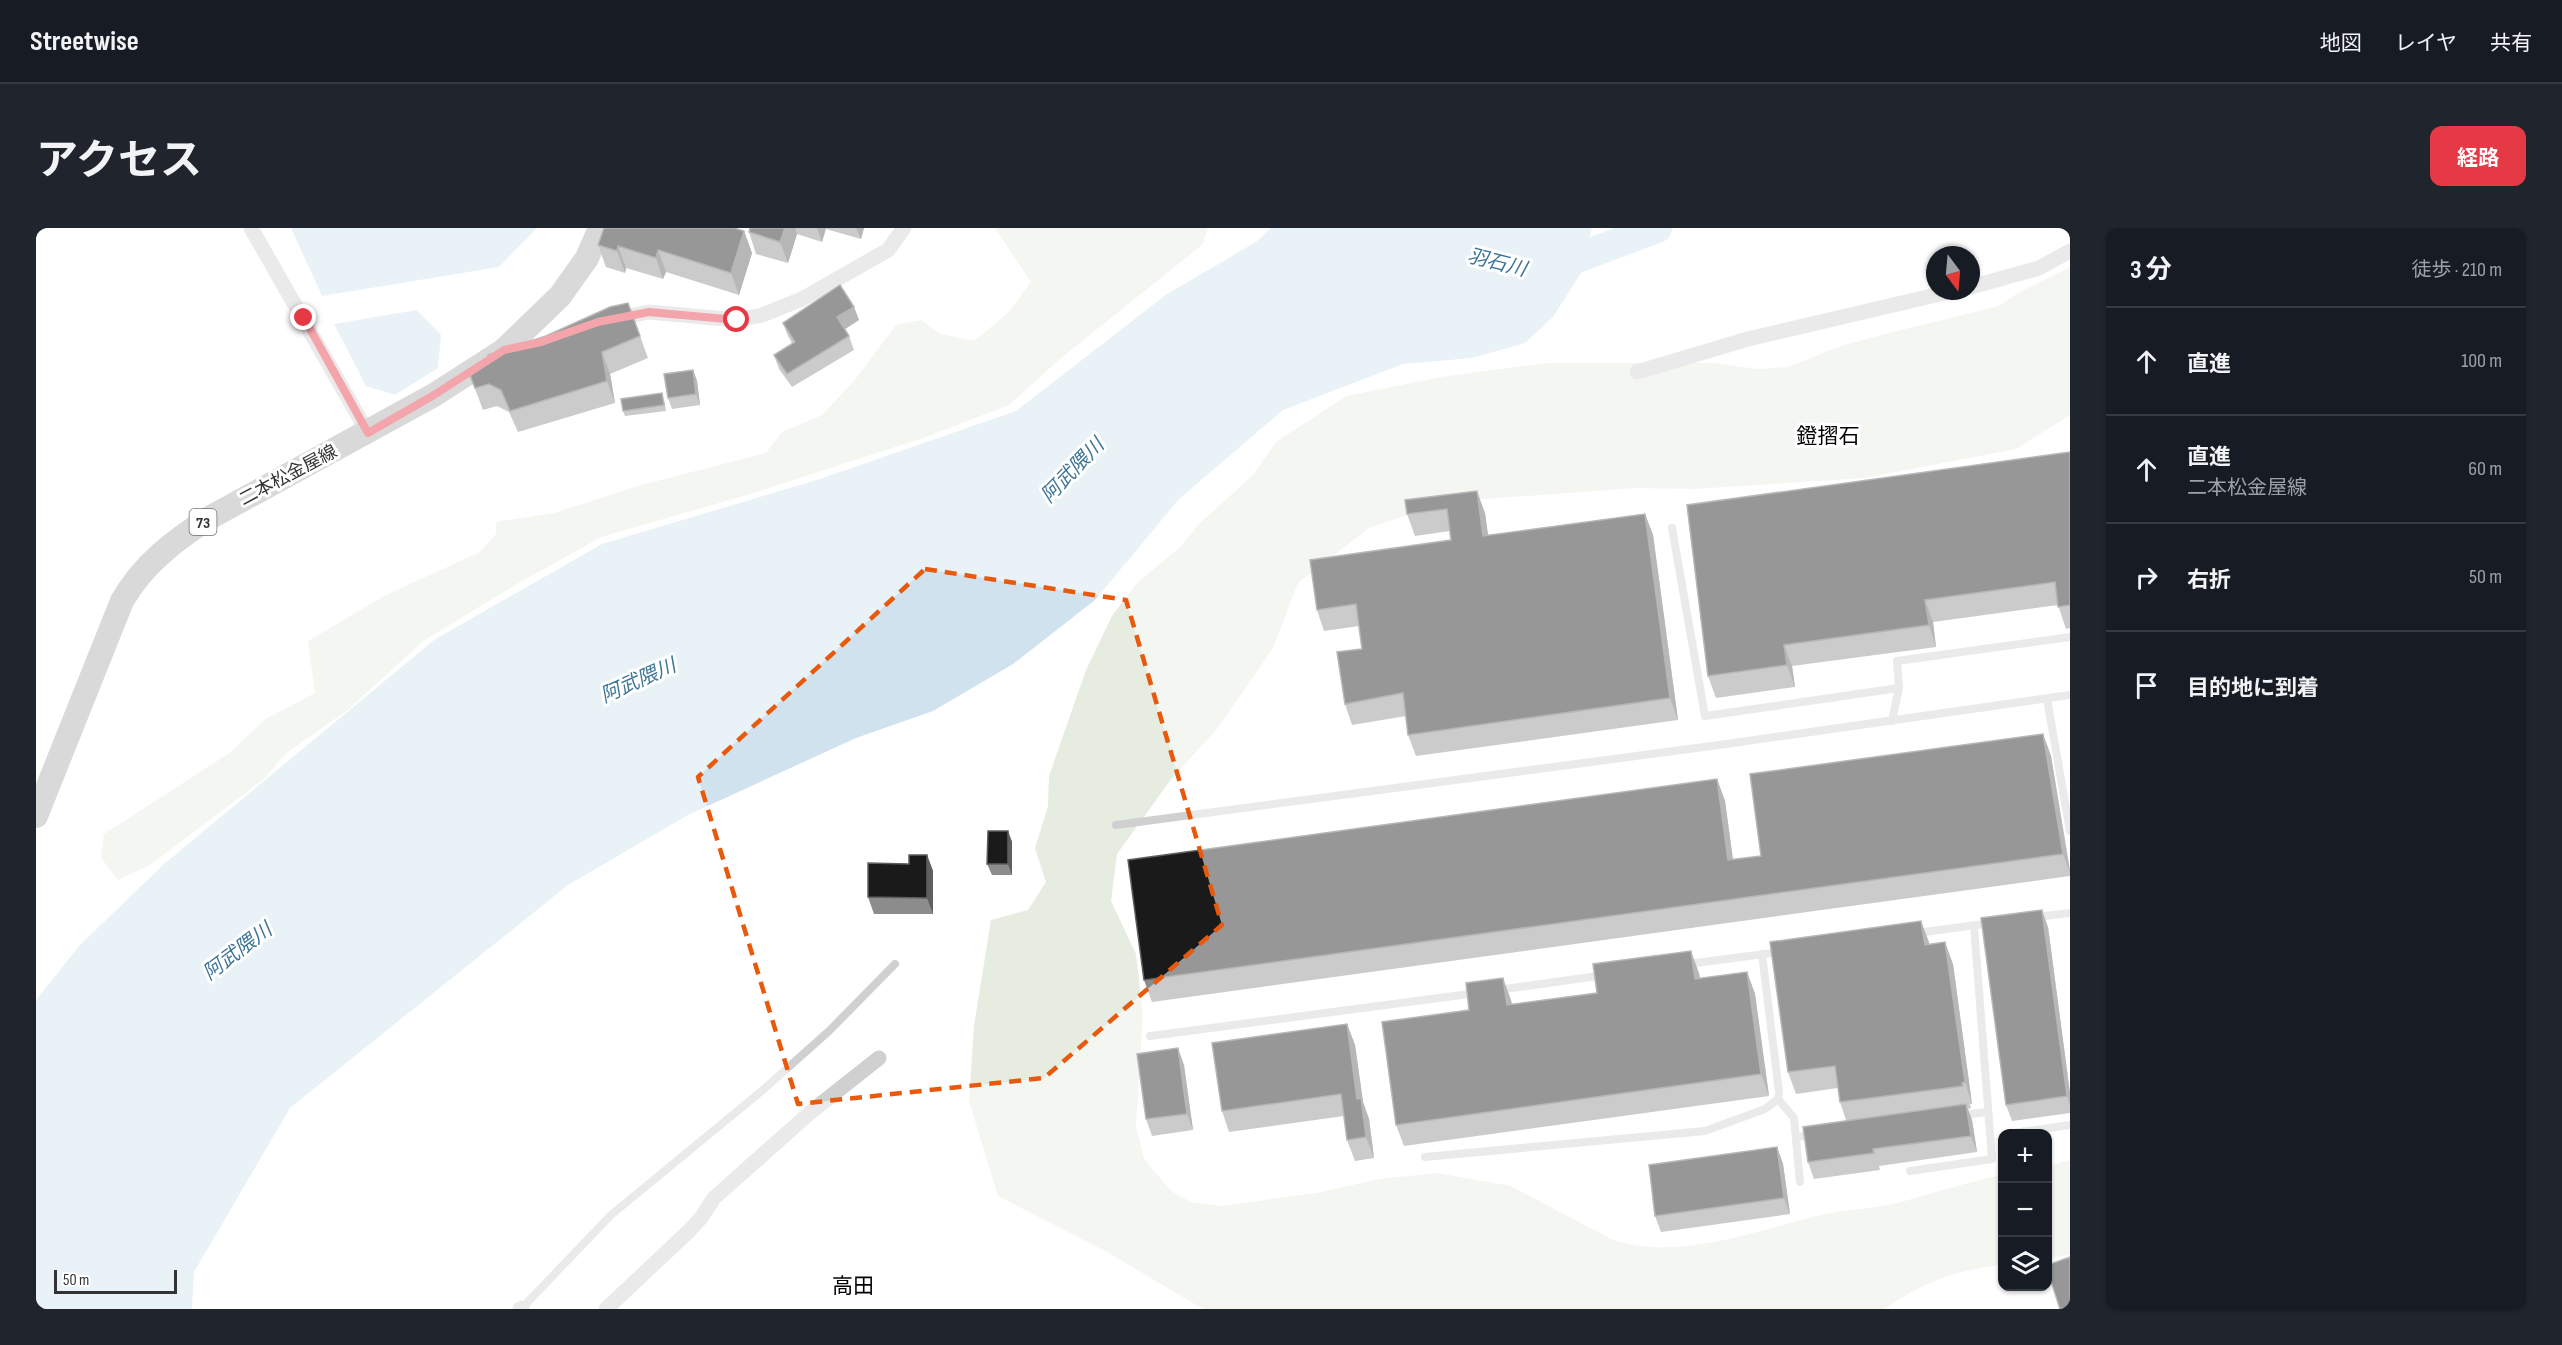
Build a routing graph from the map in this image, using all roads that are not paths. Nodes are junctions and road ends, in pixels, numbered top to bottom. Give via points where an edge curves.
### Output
1 (251, 228) edge
2 (600, 228) edge
3 (904, 228) edge
4 (2070, 251) edge
5 (1980, 284) edge
6 (1926, 297) edge
7 (598, 322) edge
8 (531, 344) edge
9 (504, 350) junction
10 (1637, 372) dead end
11 (368, 433) junction
12 (1672, 528) dead end
13 (2070, 637) edge
14 (1899, 688) junction
15 (2070, 695) edge
16 (2047, 699) junction
17 (1892, 721) junction
18 (36, 816) edge
19 (1116, 825) dead end
20 (2070, 831) edge
21 (2070, 913) edge
22 (2027, 919) edge
23 (1995, 923) edge
24 (1974, 926) junction
25 (1903, 935) edge
26 (1786, 951) edge
27 (1762, 954) junction
28 (895, 964) dead end
29 (1680, 965) edge
30 (1609, 975) edge
31 (1150, 1036) dead end
32 (879, 1058) dead end
33 (1779, 1100) junction
34 (1988, 1112) junction
35 (1954, 1116) edge
36 (2070, 1125) edge
37 (2042, 1129) edge
38 (1819, 1134) edge
39 (1998, 1135) edge
40 (1989, 1136) junction
41 (1797, 1137) junction
42 (1425, 1157) dead end
43 (1910, 1171) dead end
44 (1800, 1182) dead end
45 (521, 1309) edge
46 (606, 1309) edge

1 - 11 street
2 - 9 main road, 二本松金屋線 / 73 via 587,258 560,296
3 - 7 street via 888,249 802,299 762,315 737,320 649,312
4 - 5 street via 2039,268
6 - 10 street via 1748,339
8 - 9 street
9 - 11 main road, 二本松金屋線 / 73
11 - 18 main road, 二本松金屋線 / 73 via 211,517 181,536 134,580 122,601
12 - 14 lane via 1705,716
13 - 14 lane via 1897,661
14 - 17 lane
15 - 16 lane
16 - 17 lane
16 - 20 lane
17 - 19 lane
21 - 22 lane
23 - 24 lane
24 - 25 lane
24 - 34 lane
26 - 27 lane
27 - 29 lane
27 - 33 lane
28 - 45 lane via 830,1031 611,1215
30 - 31 lane
32 - 46 street via 714,1198 689,1231
33 - 41 lane via 1794,1118
33 - 42 lane via 1705,1131
34 - 35 lane
34 - 40 lane
36 - 37 lane
38 - 41 lane
39 - 40 lane
40 - 43 lane via 1992,1159
41 - 44 lane

